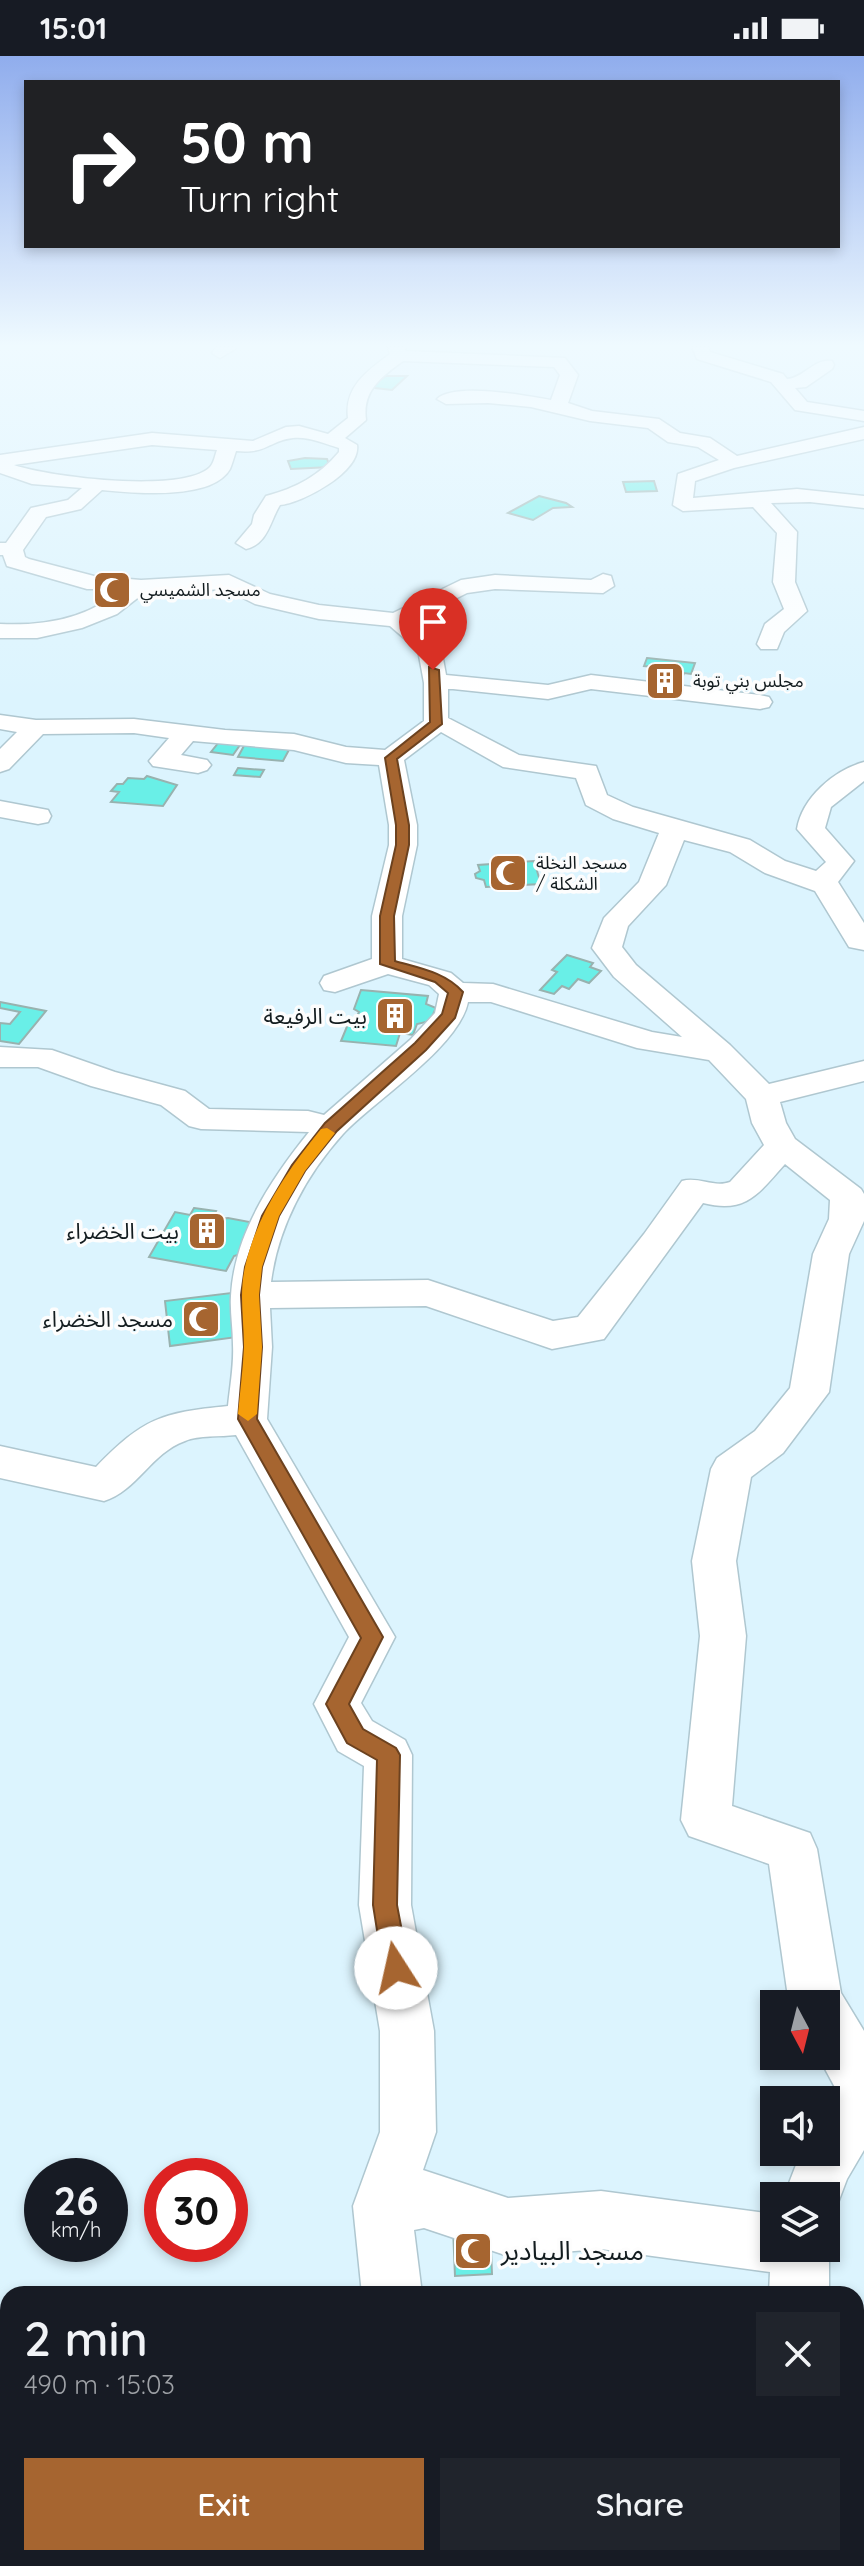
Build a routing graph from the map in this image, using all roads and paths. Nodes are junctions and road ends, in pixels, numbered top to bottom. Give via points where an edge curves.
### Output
1 (0, 464) edge
2 (222, 464) edge
3 (339, 464) edge
4 (724, 464) edge
5 (96, 484) junction
6 (758, 501) junction
7 (864, 502) edge
8 (246, 543) dead end
9 (6, 549) edge
10 (603, 581) dead end
11 (138, 587) junction
12 (396, 620) junction
13 (0, 631) edge
14 (769, 644) dead end
15 (436, 683) junction
16 (760, 702) dead end
17 (0, 722) edge
18 (436, 724) junction
19 (36, 727) junction
20 (188, 732) junction
21 (391, 758) junction
22 (0, 764) edge
23 (198, 765) dead end
24 (864, 770) edge
25 (0, 809) edge
26 (38, 816) dead end
27 (674, 829) junction
28 (818, 881) junction
29 (863, 946) edge
30 (387, 964) junction
31 (335, 983) dead end
32 (455, 992) junction
33 (719, 1052) junction
34 (0, 1057) edge
35 (864, 1071) edge
36 (762, 1096) junction
37 (331, 1127) junction
38 (782, 1146) junction
39 (250, 1295) junction
40 (247, 1419) junction
41 (0, 1462) edge
42 (814, 1990) edge
43 (840, 2042) edge
44 (864, 2085) edge
45 (864, 2107) edge
46 (817, 2182) edge
47 (382, 2206) junction
48 (760, 2241) edge
49 (800, 2262) edge
50 (391, 2286) edge
51 (799, 2286) edge

1 - 5 street via 32,478
2 - 5 street via 200,481 154,489
3 - 8 street via 291,498 273,500 262,526
4 - 6 street via 685,478 683,505
5 - 9 street via 74,505 38,512
6 - 7 street via 797,495
6 - 14 street via 787,532 783,592 796,611 773,629
9 - 11 street via 24,565 92,583
10 - 12 street via 603,586 591,587 495,582 461,587
11 - 12 street via 229,582 263,599 319,612
11 - 13 street via 125,601 44,632
12 - 15 street via 429,648
15 - 16 street via 548,692 591,682
15 - 18 street
17 - 19 street
18 - 21 street
18 - 27 street via 512,762 587,772 595,799
19 - 20 street via 134,726
19 - 22 street
20 - 21 street
20 - 23 street via 162,761
21 - 30 street via 403,845 387,916
24 - 28 street via 830,791 811,818 811,829 840,861 832,874
25 - 26 street
27 - 28 street via 740,846 775,867
27 - 33 street via 652,885 614,924 607,948 625,971
28 - 29 street via 826,885
30 - 31 street
30 - 32 street via 440,979
32 - 33 street via 493,993 648,1041
32 - 37 street via 450,1015 421,1047
33 - 36 street
34 - 37 street via 41,1057 173,1098 201,1119 308,1121
35 - 36 street
36 - 38 street
37 - 39 street via 270,1216
38 - 39 street via 742,1190 724,1197 694,1189 590,1329 552,1335 428,1293
38 - 42 street via 848,1197 847,1219 831,1254 809,1392 769,1442 732,1469 714,1561 723,1636 706,1820 792,1849
39 - 40 street via 253,1347
40 - 41 street via 177,1426 140,1448 104,1485
40 - 47 street via 372,1637 337,1704 355,1736 388,1755 385,1905 407,2031 408,2132
43 - 44 street
45 - 46 street via 848,2122
47 - 48 street via 424,2199 508,2227 601,2220
47 - 50 street
49 - 51 street

